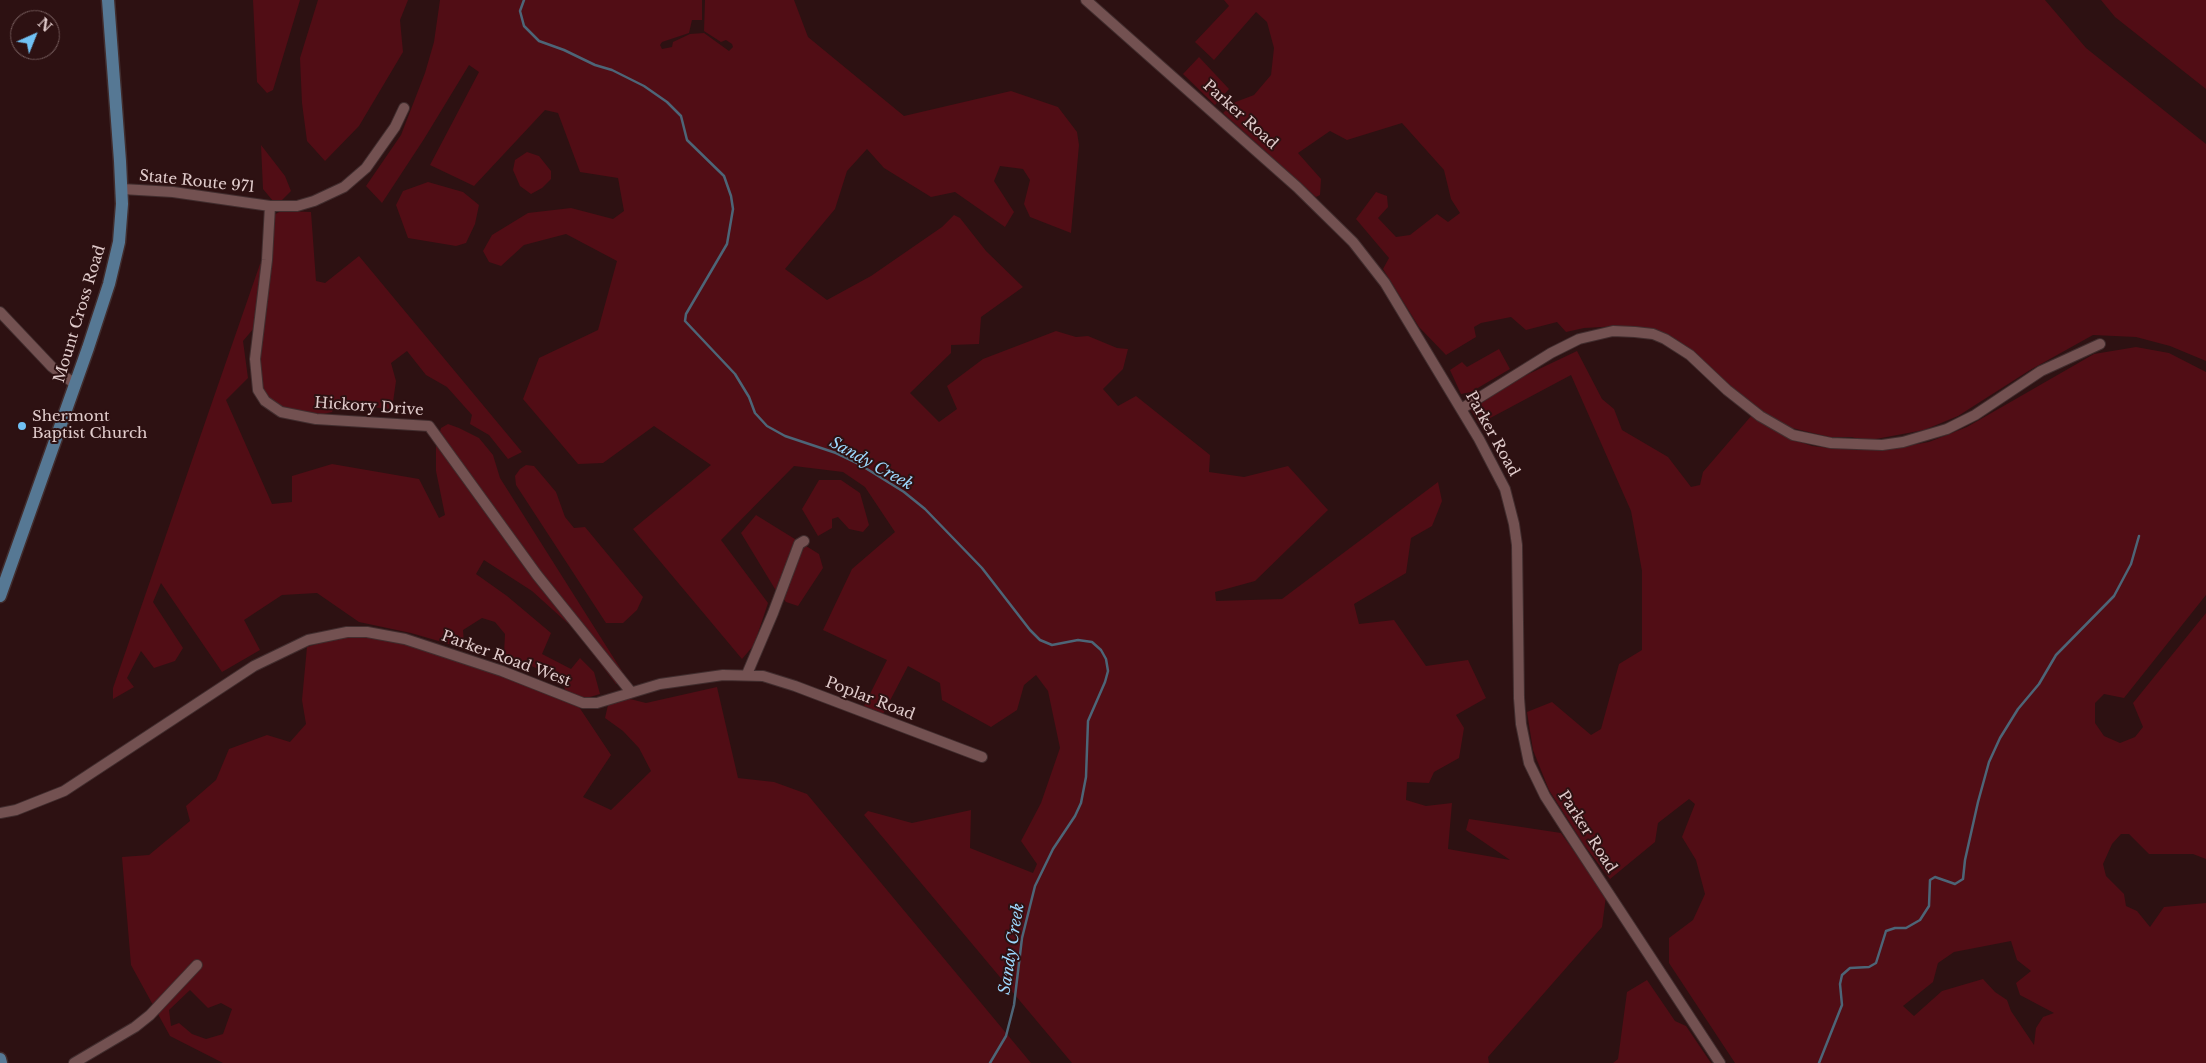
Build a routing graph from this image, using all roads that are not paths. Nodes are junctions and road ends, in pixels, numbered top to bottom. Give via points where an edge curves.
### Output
1 (108, 0) edge
2 (1086, 0) edge
3 (404, 108) dead end
4 (122, 189) junction
5 (270, 206) junction
6 (0, 312) edge
7 (2100, 344) dead end
8 (75, 384) junction
9 (1461, 408) junction
10 (804, 541) dead end
11 (0, 596) edge
12 (746, 674) junction
13 (631, 692) junction
14 (982, 757) dead end
15 (0, 813) edge
16 (197, 965) dead end
17 (0, 1059) edge
18 (1, 1063) edge
19 (74, 1063) edge
20 (1720, 1063) edge

1 - 4 main road, Mount Cross Road
2 - 9 street, Parker Road via 1297,187 1353,242 1385,283
3 - 5 street, State Route 971 via 382,147 366,168 344,187 314,202
4 - 5 street, State Route 971 via 173,192
4 - 8 main road, Mount Cross Road via 119,242 109,284
5 - 13 street, Hickory Drive via 255,359 258,390 265,401 281,412 316,419 429,426 537,575
6 - 8 street via 52,367
7 - 9 street via 2041,371 1975,415 1947,429 1882,445 1831,444 1793,435 1760,416 1690,355 1652,334 1635,332 1613,331 1579,339
8 - 11 main road, Mount Cross Road
9 - 20 street, Parker Road via 1501,480 1514,524 1519,698 1530,763 1545,796
10 - 12 street via 799,544
12 - 13 street, Parker Road West via 660,684
12 - 14 street, Poplar Road via 795,686
13 - 15 street, Parker Road West via 597,703 579,702 502,671 406,639 347,632 308,640 254,666 64,791
16 - 19 street via 135,1027
17 - 18 main road

